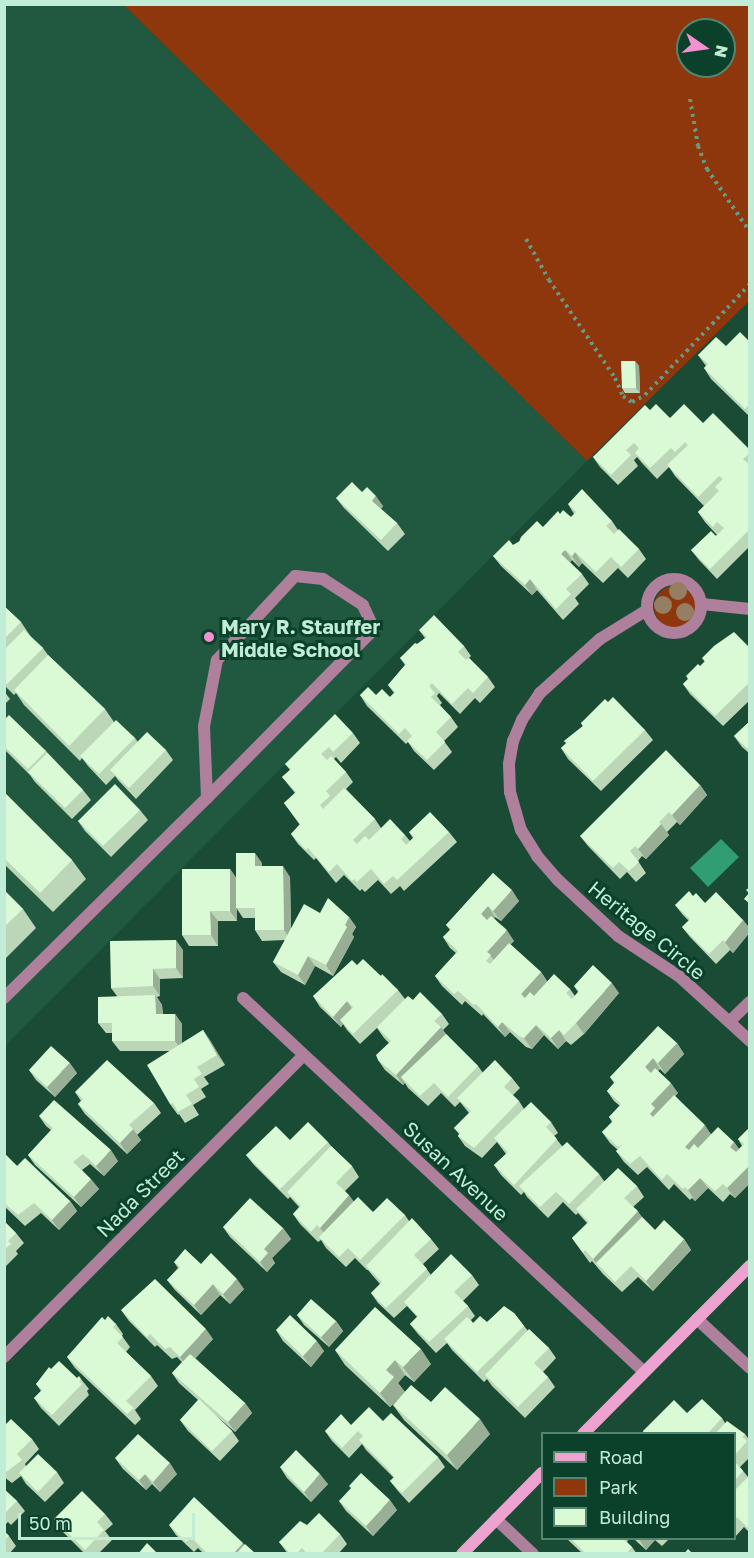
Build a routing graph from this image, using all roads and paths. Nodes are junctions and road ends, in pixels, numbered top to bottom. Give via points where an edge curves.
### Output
1 (690, 99) dead end
2 (750, 232) edge
3 (526, 239) dead end
4 (750, 284) edge
5 (702, 604) junction
6 (750, 609) edge
7 (647, 610) junction
8 (207, 798) junction
9 (4, 998) edge
10 (243, 998) dead end
11 (750, 1002) edge
12 (730, 1021) junction
13 (750, 1041) edge
14 (303, 1056) junction
15 (750, 1266) edge
16 (697, 1319) junction
17 (4, 1357) edge
18 (750, 1368) edge
19 (644, 1372) junction
20 (585, 1432) edge
21 (541, 1475) edge
22 (496, 1520) junction
23 (462, 1554) edge
24 (533, 1554) edge

1 - 2 path via 698,146 707,170
3 - 4 path via 623,396 632,402 645,395
5 - 6 street
5 - 7 street via 691,628 673,634 656,626
5 - 7 street via 700,595 688,582 671,579 656,586 647,601
7 - 12 street, Heritage Circle via 600,639 540,693 513,741 510,792 521,830 558,880 618,936 680,976
8 - 8 street via 374,629 363,605 323,579 295,576 217,660 204,726
8 - 9 street
10 - 14 street, Susan Avenue
11 - 12 street
12 - 13 street, Heritage Circle
14 - 17 street, Nada Street
14 - 19 street, Susan Avenue
15 - 16 main road
16 - 18 street
16 - 19 main road
19 - 20 main road
21 - 22 main road
22 - 23 main road
22 - 24 street

